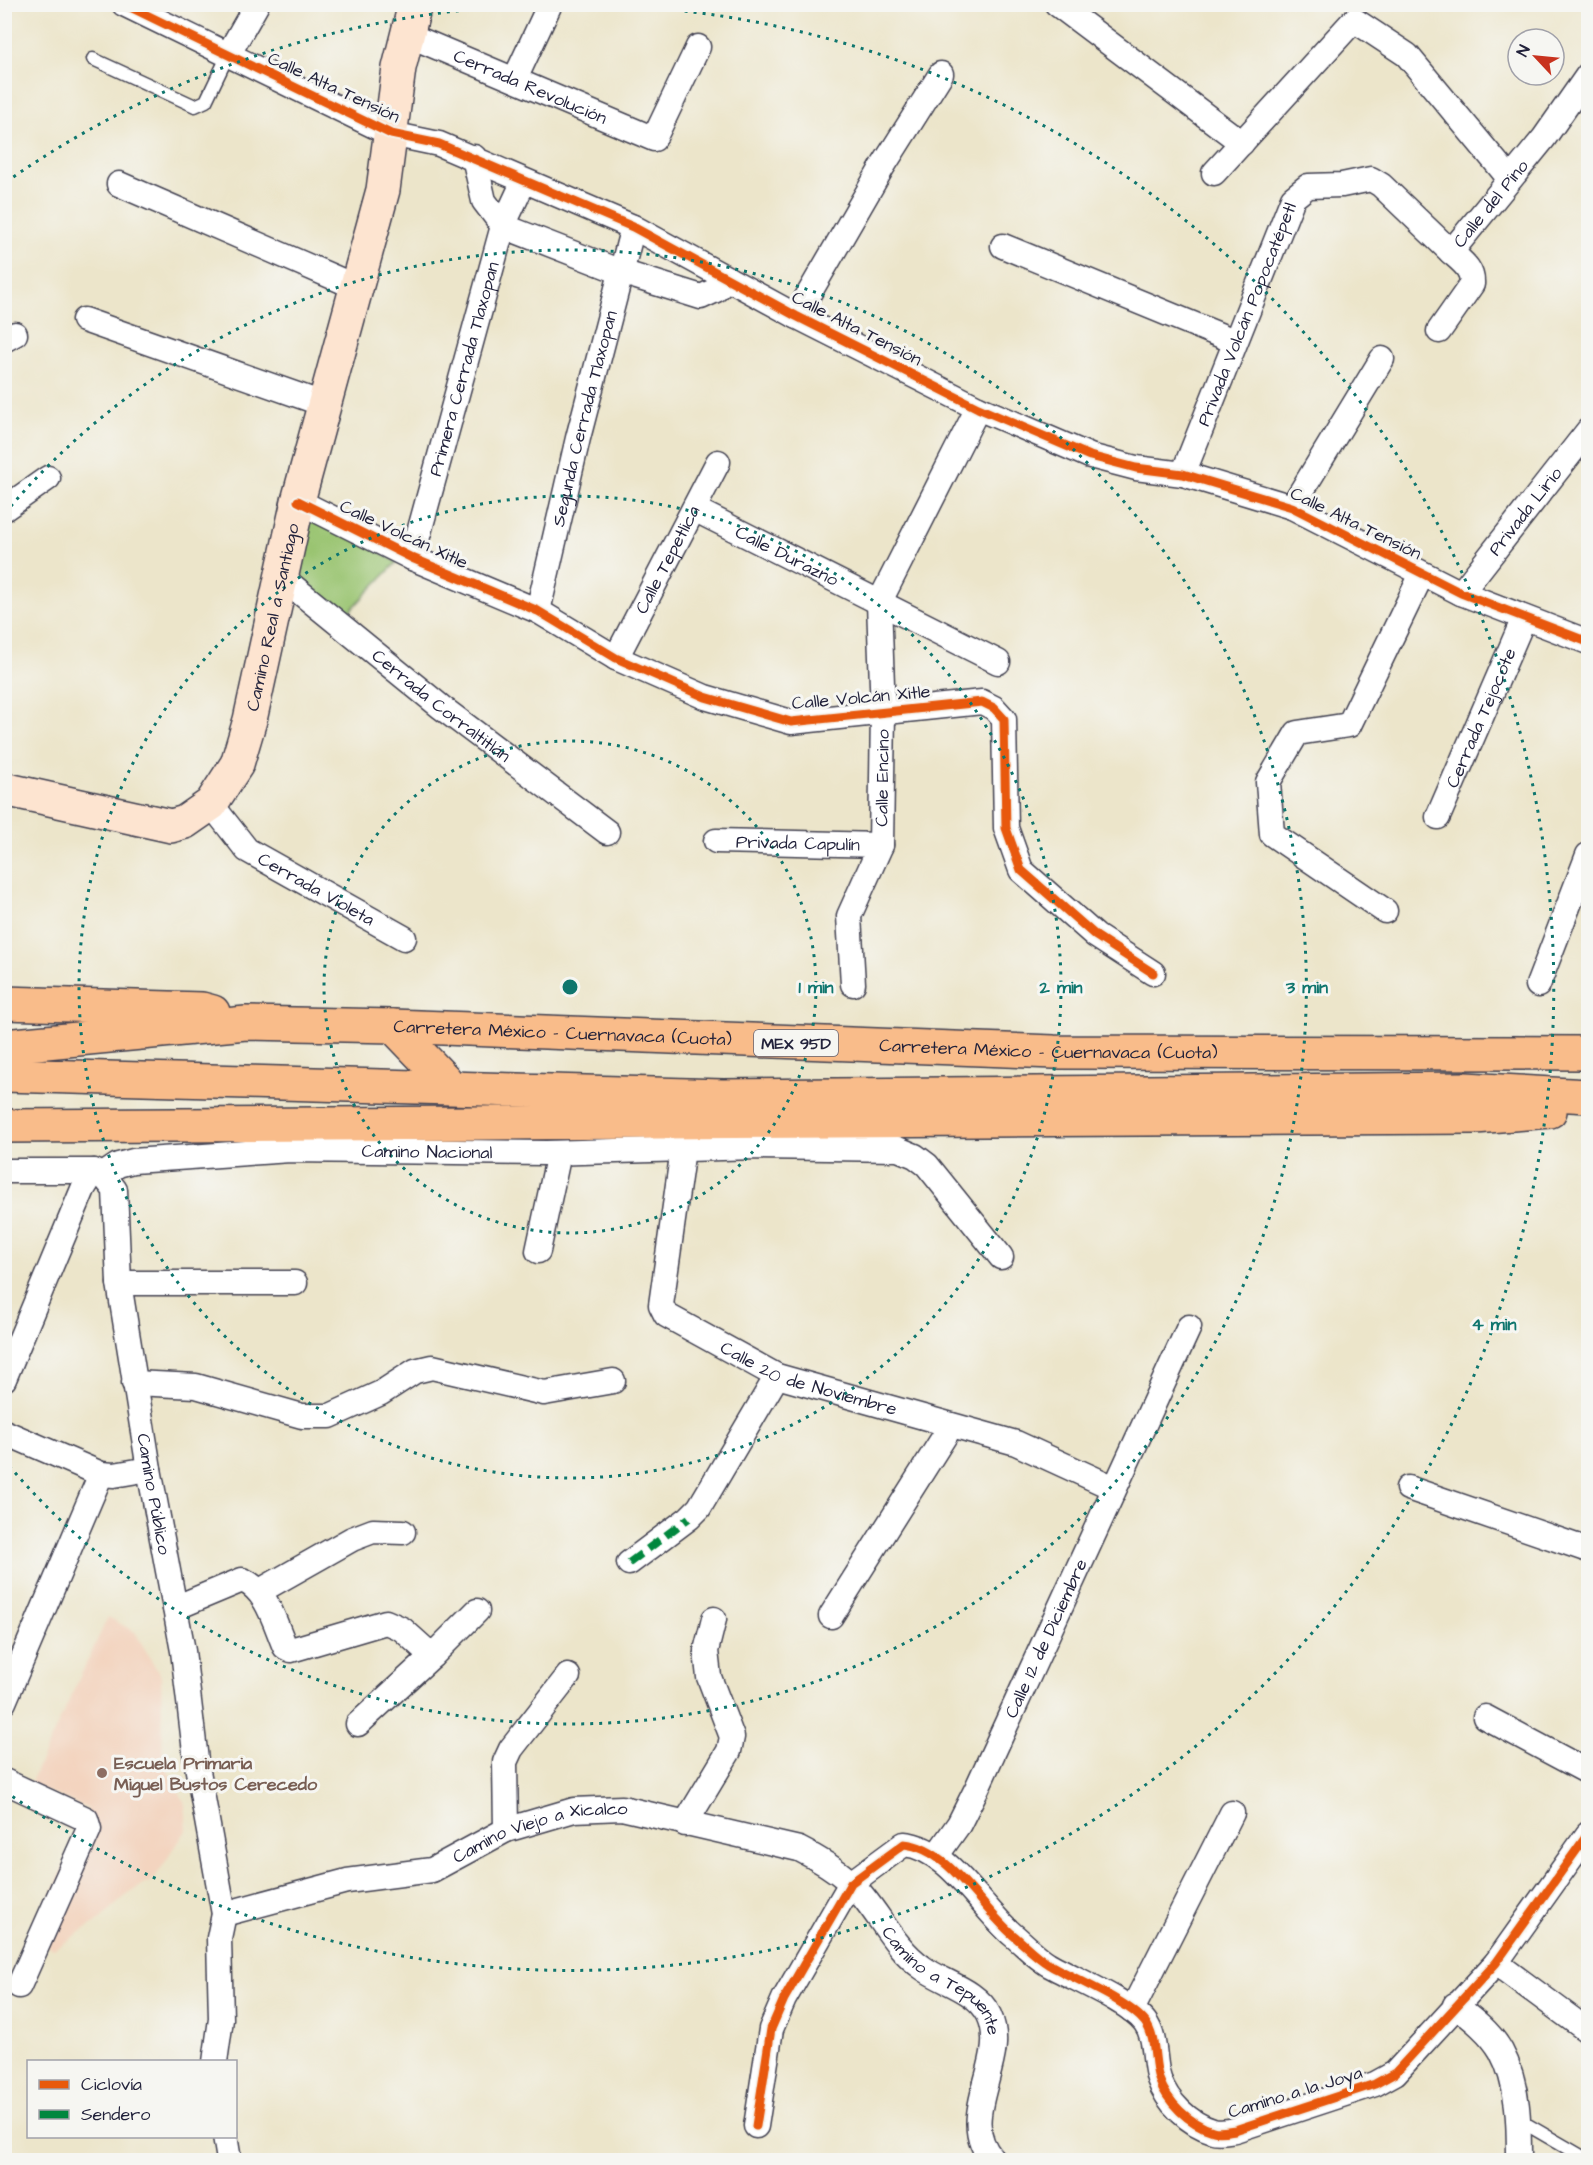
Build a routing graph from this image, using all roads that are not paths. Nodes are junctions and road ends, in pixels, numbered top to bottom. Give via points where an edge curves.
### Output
1 (124, 4) edge
2 (256, 4) edge
3 (550, 4) edge
4 (1057, 4) edge
5 (410, 19) edge
6 (698, 47) dead end
7 (228, 56) junction
8 (93, 59) dead end
9 (941, 74) dead end
10 (1588, 75) edge
11 (515, 79) junction
12 (391, 134) junction
13 (1242, 143) junction
14 (474, 158) junction
15 (1214, 173) dead end
16 (1510, 179) junction
17 (524, 181) junction
18 (119, 184) dead end
19 (503, 226) junction
20 (633, 227) junction
21 (1003, 246) dead end
22 (1452, 252) junction
23 (621, 272) junction
24 (728, 279) junction
25 (356, 287) junction
26 (796, 316) junction
27 (84, 320) dead end
28 (1439, 331) dead end
29 (1234, 341) junction
30 (1382, 359) dead end
31 (323, 404) junction
32 (978, 408) junction
33 (1588, 431) edge
34 (718, 462) dead end
35 (1183, 474) junction
36 (48, 478) dead end
37 (298, 501) junction
38 (1293, 507) junction
39 (4, 509) edge
40 (694, 509) junction
41 (412, 558) junction
42 (1422, 574) junction
43 (280, 576) junction
44 (1461, 593) junction
45 (879, 603) junction
46 (538, 611) junction
47 (1524, 618) junction
48 (1588, 642) edge
49 (616, 658) junction
50 (998, 663) dead end
51 (883, 712) junction
52 (4, 789) edge
53 (212, 804) junction
54 (1438, 817) dead end
55 (607, 832) dead end
56 (716, 841) dead end
57 (881, 844) junction
58 (1588, 855) edge
59 (1385, 912) dead end
60 (404, 938) dead end
61 (1153, 973) dead end
62 (853, 984) dead end
63 (1538, 985) dead end
64 (4, 1003) edge
65 (246, 1023) junction
66 (393, 1026) junction
67 (4, 1046) edge
68 (1054, 1052) junction
69 (1588, 1053) edge
70 (4, 1062) edge
71 (4, 1075) edge
72 (445, 1080) junction
73 (1588, 1096) edge
74 (1588, 1108) edge
75 (4, 1126) edge
76 (683, 1149) junction
77 (559, 1153) junction
78 (4, 1171) edge
79 (99, 1173) junction
80 (538, 1251) dead end
81 (1001, 1257) dead end
82 (119, 1283) junction
83 (294, 1284) dead end
84 (1189, 1327) dead end
85 (777, 1376) junction
86 (4, 1379) edge
87 (613, 1381) dead end
88 (134, 1383) junction
89 (951, 1426) junction
90 (4, 1432) edge
91 (149, 1470) junction
92 (101, 1474) junction
93 (1114, 1488) junction
94 (1408, 1488) dead end
95 (404, 1532) dead end
96 (1588, 1550) edge
97 (629, 1563) dead end
98 (260, 1591) junction
99 (175, 1608) junction
100 (477, 1611) dead end
101 (831, 1616) dead end
102 (714, 1618) dead end
103 (432, 1656) junction
104 (568, 1676) dead end
105 (4, 1702) edge
106 (1485, 1717) dead end
107 (358, 1724) dead end
108 (1588, 1772) edge
109 (4, 1780) edge
110 (1232, 1813) dead end
111 (685, 1824) junction
112 (506, 1830) junction
113 (1588, 1834) edge
114 (937, 1855) junction
115 (850, 1883) junction
116 (224, 1914) junction
117 (1496, 1963) junction
118 (20, 1986) dead end
119 (1455, 2005) junction
120 (1132, 2010) junction
121 (1588, 2031) edge
122 (215, 2060) edge
123 (1519, 2120) junction
124 (756, 2126) dead end
125 (225, 2138) edge
126 (229, 2160) edge
127 (993, 2160) edge
128 (1519, 2160) edge
129 (1588, 2160) edge

1 - 7 street, Calle Alta Tensión
2 - 7 street
3 - 11 street
4 - 13 street
5 - 11 street, Cerrada Revolución
5 - 12 street, Camino Real a Santiago
6 - 11 street, Cerrada Revolución via 654,139
7 - 8 lane via 206,101 195,106
7 - 12 street, Calle Alta Tensión
9 - 26 street
10 - 16 street, Calle del Pino
12 - 14 street, Calle Alta Tensión via 439,144
12 - 25 street, Camino Real a Santiago via 383,190
13 - 15 street
13 - 16 street via 1354,20 1407,55
14 - 17 street, Calle Alta Tensión
14 - 19 street via 484,201
16 - 22 street, Calle del Pino
17 - 19 street, Primera Cerrada Tlaxopan
17 - 20 street, Calle Alta Tensión
18 - 25 street
19 - 23 street
19 - 41 street, Primera Cerrada Tlaxopan
20 - 23 street, Segunda Cerrada Tlaxopan
20 - 24 street, Calle Alta Tensión
21 - 29 street
22 - 28 street, Calle del Pino via 1473,275 1472,284
22 - 29 street, Privada Volcán Popocatépetl via 1371,180 1308,186 1293,198
23 - 24 street via 701,297
23 - 46 street, Segunda Cerrada Tlaxopan
24 - 26 street, Calle Alta Tensión
25 - 31 street, Camino Real a Santiago
26 - 32 street, Calle Alta Tensión
27 - 31 street
29 - 35 street, Privada Volcán Popocatépetl
30 - 38 street
31 - 37 street, Camino Real a Santiago
32 - 35 street, Calle Alta Tensión via 1090,456
32 - 45 street, Calle Encino
33 - 44 street, Privada Lirio
34 - 40 street, Calle Tepetlica
35 - 38 street, Calle Alta Tensión
36 - 39 street
37 - 41 street, Calle Volcán Xitle
37 - 43 street, Camino Real a Santiago
38 - 42 street, Calle Alta Tensión
40 - 45 street, Calle Durazno
40 - 49 street, Calle Tepetlica
41 - 46 street, Calle Volcán Xitle
42 - 44 street, Calle Alta Tensión
42 - 59 street via 1348,725 1297,733 1268,782 1272,834
43 - 53 street, Camino Real a Santiago via 237,764
43 - 55 street, Cerrada Corraltitlán via 441,707
44 - 47 street, Calle Alta Tensión
45 - 50 street, Calle Durazno
45 - 51 street, Calle Encino
46 - 49 street, Calle Volcán Xitle
47 - 48 street, Calle Alta Tensión
47 - 54 street, Cerrada Tejocote
49 - 51 street, Calle Volcán Xitle via 705,697 791,722
51 - 57 street, Calle Encino
51 - 61 street, Calle Volcán Xitle via 982,702 994,708 1004,719 1006,828 1021,870 1096,936
52 - 53 street, Camino Real a Santiago via 171,826 185,822
53 - 60 street, Cerrada Violeta via 247,850
56 - 57 street, Privada Capulín
57 - 62 street, Calle Encino via 849,916
58 - 63 street
64 - 65 highway via 202,1009
65 - 66 highway, Carretera México - Cuernavaca (Cuota) / MEX 95D
65 - 67 highway, Carretera México - Cuernavaca (Cuota) / MEX 95D
66 - 68 highway, Carretera México - Cuernavaca (Cuota) / MEX 95D
66 - 72 highway
68 - 69 highway, Carretera México - Cuernavaca (Cuota) / MEX 95D
68 - 72 highway via 993,1073 923,1082 709,1090
70 - 72 highway
71 - 73 highway via 723,1096 1465,1089
74 - 75 highway via 1475,1117
76 - 77 street, Camino Nacional
76 - 81 street, Camino Nacional via 898,1149 927,1165
76 - 85 street, Calle 20 de Noviembre via 661,1305 666,1315
77 - 79 street, Camino Nacional via 290,1150 133,1161
77 - 80 street
78 - 79 street
79 - 82 street, Camino Público via 115,1191
79 - 86 street via 83,1189
82 - 83 street
82 - 88 street, Camino Público
84 - 93 street, Calle 12 de Diciembre
85 - 89 street, Calle 20 de Noviembre
85 - 97 street via 710,1492 689,1518
87 - 88 street via 544,1392 432,1367 415,1371 381,1393 330,1416 302,1416 196,1386
88 - 91 street, Camino Público
89 - 93 street, Calle 20 de Noviembre via 1016,1443
89 - 101 street
90 - 92 street
91 - 92 street
91 - 99 street, Camino Público
92 - 105 street
93 - 114 street, Calle 12 de Diciembre via 977,1788
94 - 96 street
95 - 98 street via 373,1531 352,1539
98 - 99 street via 242,1580
98 - 103 street via 285,1647 291,1650 386,1622 402,1629
99 - 116 street, Camino Público via 196,1760
100 - 103 street
102 - 111 street via 706,1652 709,1677 732,1737 729,1751
103 - 107 street
104 - 112 street via 504,1762
106 - 108 street
109 - 118 street via 86,1819 89,1829
110 - 120 street
111 - 112 street, Camino Viejo a Xicalco via 622,1808 574,1810
111 - 115 street, Camino Viejo a Xicalco via 799,1849 824,1862
112 - 116 street, Camino Viejo a Xicalco via 432,1870 347,1881
113 - 117 street
114 - 115 street via 919,1845 904,1844
114 - 120 street, Camino a la Joya via 1007,1930 1045,1962
115 - 124 street via 806,1957 771,2029
115 - 127 street, Camino a Tepuente via 904,1952 924,1969 976,1998 989,2015 994,2034 978,2130
116 - 122 street, Camino Público via 219,1938 221,2019
117 - 119 street
117 - 121 street
119 - 120 street, Camino a la Joya via 1395,2073 1375,2084 1235,2130 1214,2132 1179,2110 1168,2098 1158,2078 1153,2042 1145,2022
119 - 123 street via 1479,2024 1501,2052
123 - 128 street
123 - 129 lane
125 - 126 street

